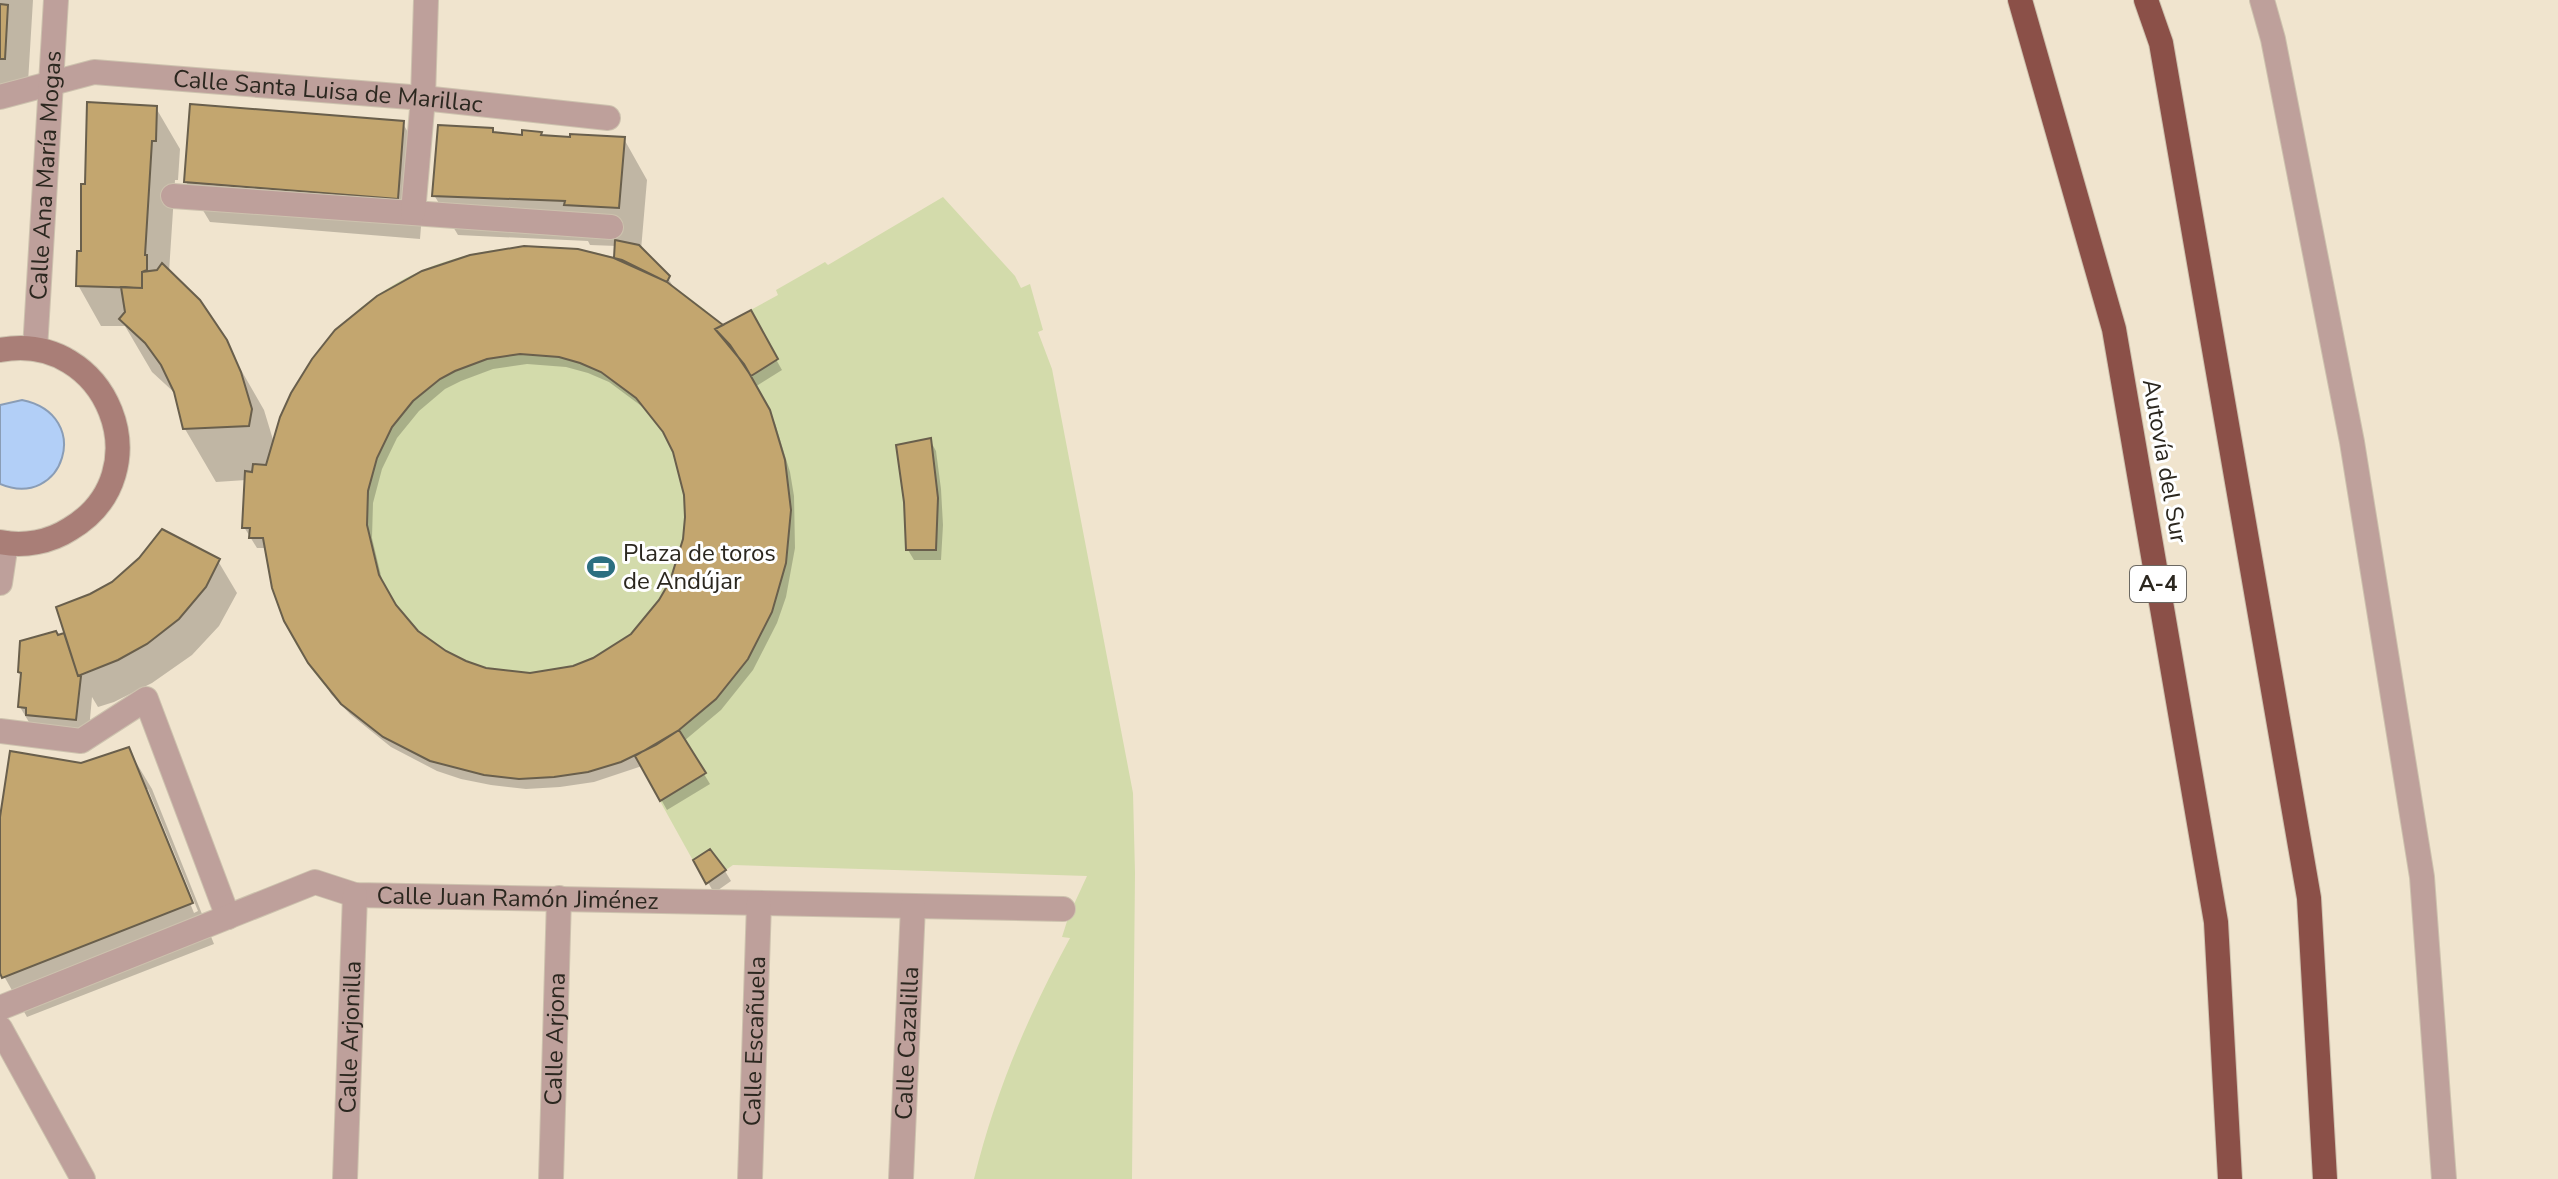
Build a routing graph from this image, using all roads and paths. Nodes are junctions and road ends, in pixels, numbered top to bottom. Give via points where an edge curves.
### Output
1 (56, 0) edge
2 (426, 0) edge
3 (2020, 0) edge
4 (2146, 0) edge
5 (2262, 0) edge
6 (50, 85) junction
7 (0, 97) edge
8 (423, 98) junction
9 (608, 118) dead end
10 (173, 196) dead end
11 (413, 212) junction
12 (611, 227) dead end
13 (35, 349) junction
14 (0, 350) edge
15 (3, 542) edge
16 (0, 583) edge
17 (0, 731) edge
18 (355, 895) junction
19 (559, 898) junction
20 (759, 903) junction
21 (913, 906) junction
22 (1063, 909) dead end
23 (228, 917) junction
24 (0, 1008) edge
25 (0, 1028) edge
26 (83, 1179) edge
27 (345, 1179) edge
28 (551, 1179) edge
29 (750, 1179) edge
30 (901, 1179) edge
31 (2230, 1179) edge
32 (2325, 1179) edge
33 (2444, 1179) edge

1 - 6 street, Calle Ana María Mogas
2 - 8 street
3 - 31 highway, Autovía del Sur / A-4 via 2114,329 2216,922
4 - 32 highway via 2161,43 2309,898
5 - 33 street via 2352,442 2422,877
6 - 7 street, Calle Santa Luisa de Marillac
6 - 8 street, Calle Santa Luisa de Marillac via 94,72
6 - 13 street, Calle Ana María Mogas
8 - 9 street, Calle Santa Luisa de Marillac
8 - 11 street
10 - 11 street
11 - 12 street
13 - 14 main road
13 - 15 main road via 63,357 105,396 117,438 115,467 97,507 75,527 34,543
15 - 16 street
17 - 23 street via 81,741 146,699
18 - 19 street, Calle Juan Ramón Jiménez
18 - 23 street, Calle Juan Ramón Jiménez via 315,882
18 - 27 street, Calle Arjonilla
19 - 20 street, Calle Juan Ramón Jiménez
19 - 28 street, Calle Arjona
20 - 21 street, Calle Juan Ramón Jiménez
20 - 29 street, Calle Escañuela
21 - 22 street, Calle Juan Ramón Jiménez
21 - 30 street, Calle Cazalilla
23 - 24 street, Calle Juan Ramón Jiménez
25 - 26 street

